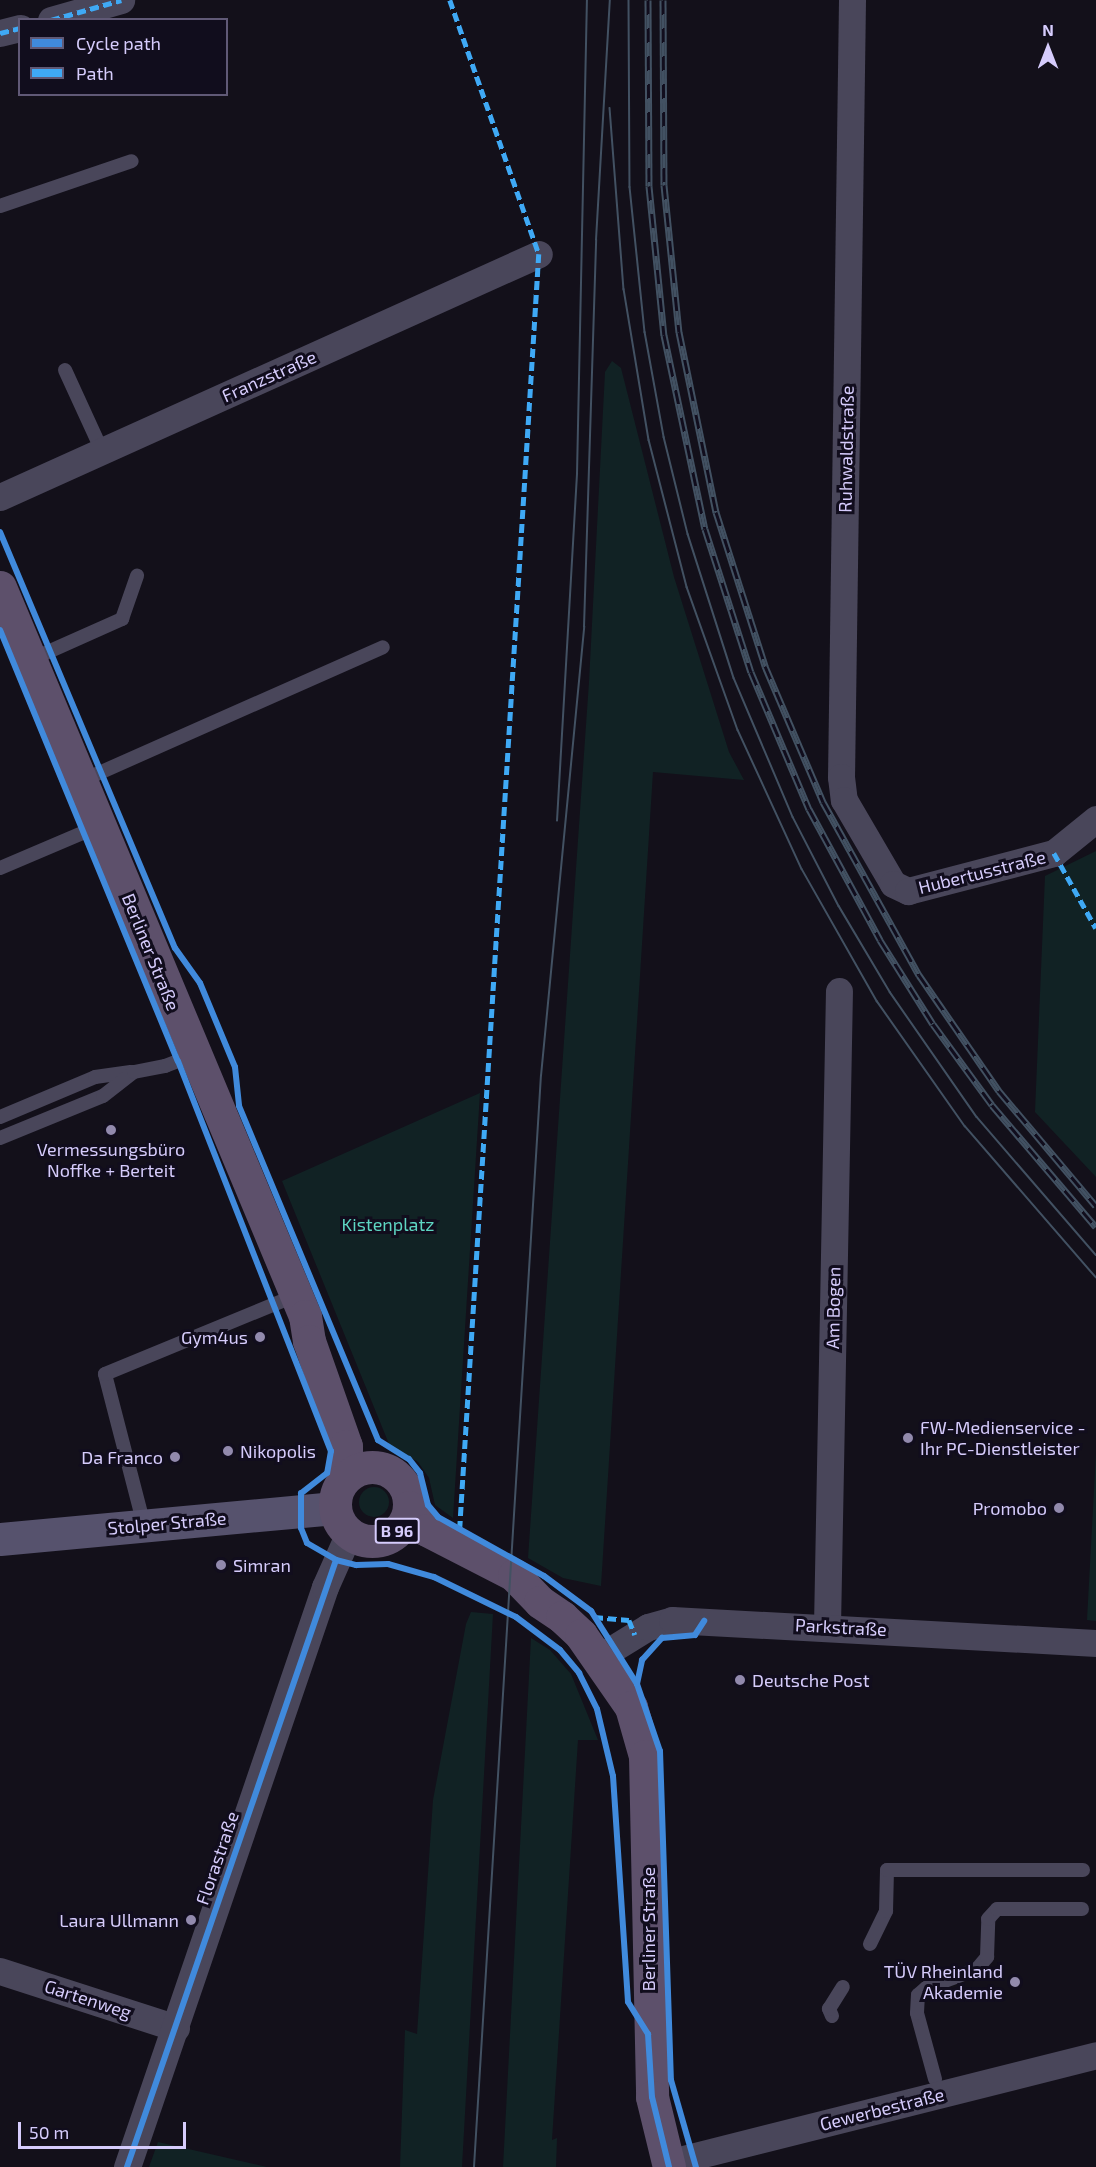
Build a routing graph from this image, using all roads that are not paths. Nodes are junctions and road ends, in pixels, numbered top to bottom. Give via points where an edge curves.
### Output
1 (121, 0) edge
2 (852, 0) edge
3 (58, 18) edge
4 (18, 28) edge
5 (0, 33) edge
6 (132, 161) dead end
7 (0, 206) edge
8 (539, 254) dead end
9 (65, 370) dead end
10 (102, 451) junction
11 (0, 497) edge
12 (137, 576) dead end
13 (0, 587) edge
14 (383, 647) dead end
15 (30, 660) junction
16 (81, 781) junction
17 (1096, 819) edge
18 (99, 826) junction
19 (0, 868) edge
20 (893, 884) joint
21 (839, 991) dead end
22 (194, 1055) junction
23 (134, 1072) junction
24 (0, 1117) edge
25 (0, 1138) edge
26 (301, 1305) junction
27 (387, 1470) junction
28 (346, 1476) junction
29 (409, 1507) junction
30 (342, 1520) junction
31 (144, 1525) junction
32 (0, 1539) edge
33 (384, 1539) junction
34 (540, 1602) junction
35 (827, 1626) junction
36 (1096, 1644) edge
37 (599, 1662) junction
38 (1083, 1870) dead end
39 (1082, 1909) dead end
40 (870, 1944) dead end
41 (0, 1971) edge
42 (843, 1987) dead end
43 (832, 2016) dead end
44 (176, 2028) junction
45 (1096, 2055) edge
46 (935, 2079) dead end
47 (666, 2166) edge
48 (127, 2167) edge

1 - 3 street
2 - 20 street, Ruhwaldstraße via 841,777 844,800
4 - 5 street
6 - 7 lane
8 - 10 street, Franzstraße
9 - 10 lane
10 - 11 street, Franzstraße
12 - 15 lane via 122,619
13 - 15 main road, Berliner Straße / B 96
14 - 16 lane
15 - 16 main road, Berliner Straße / B 96
16 - 18 main road, Berliner Straße / B 96
17 - 20 street, Hubertusstraße via 1054,853 908,891
18 - 19 lane
18 - 22 main road, Berliner Straße / B 96
21 - 35 street, Am Bogen
22 - 23 lane
22 - 26 main road, Berliner Straße / B 96
23 - 24 lane via 95,1077
23 - 25 lane via 103,1096
26 - 27 main road, Berliner Straße / B 96 via 322,1335 368,1442
26 - 28 main road, Berliner Straße / B 96 via 309,1341 346,1446
26 - 31 lane via 105,1374
27 - 28 main road via 370,1466
27 - 29 main road, B 96 via 404,1485
28 - 30 main road, B 96 via 339,1485
29 - 33 main road, B 96 via 401,1527
29 - 34 main road, Berliner Straße / B 96 via 427,1530 508,1571
30 - 31 main road, Stolper Straße
30 - 33 main road, B 96 via 366,1540
30 - 44 street, Florastraße via 325,1587
31 - 32 main road, Stolper Straße
33 - 34 main road, Berliner Straße / B 96
34 - 37 main road, Berliner Straße / B 96 via 562,1617
35 - 36 street, Parkstraße
35 - 37 street, Parkstraße via 668,1621 648,1627
37 - 47 main road, Berliner Straße / B 96 via 618,1740 643,1797 652,2097
38 - 40 lane via 887,1870 886,1911
39 - 46 lane via 997,1909 988,1919 987,1957 977,1969 918,1995 917,2013
41 - 44 street, Gartenweg
42 - 43 lane via 829,2009
44 - 48 street, Florastraße
45 - 47 street, Gewerbestraße

